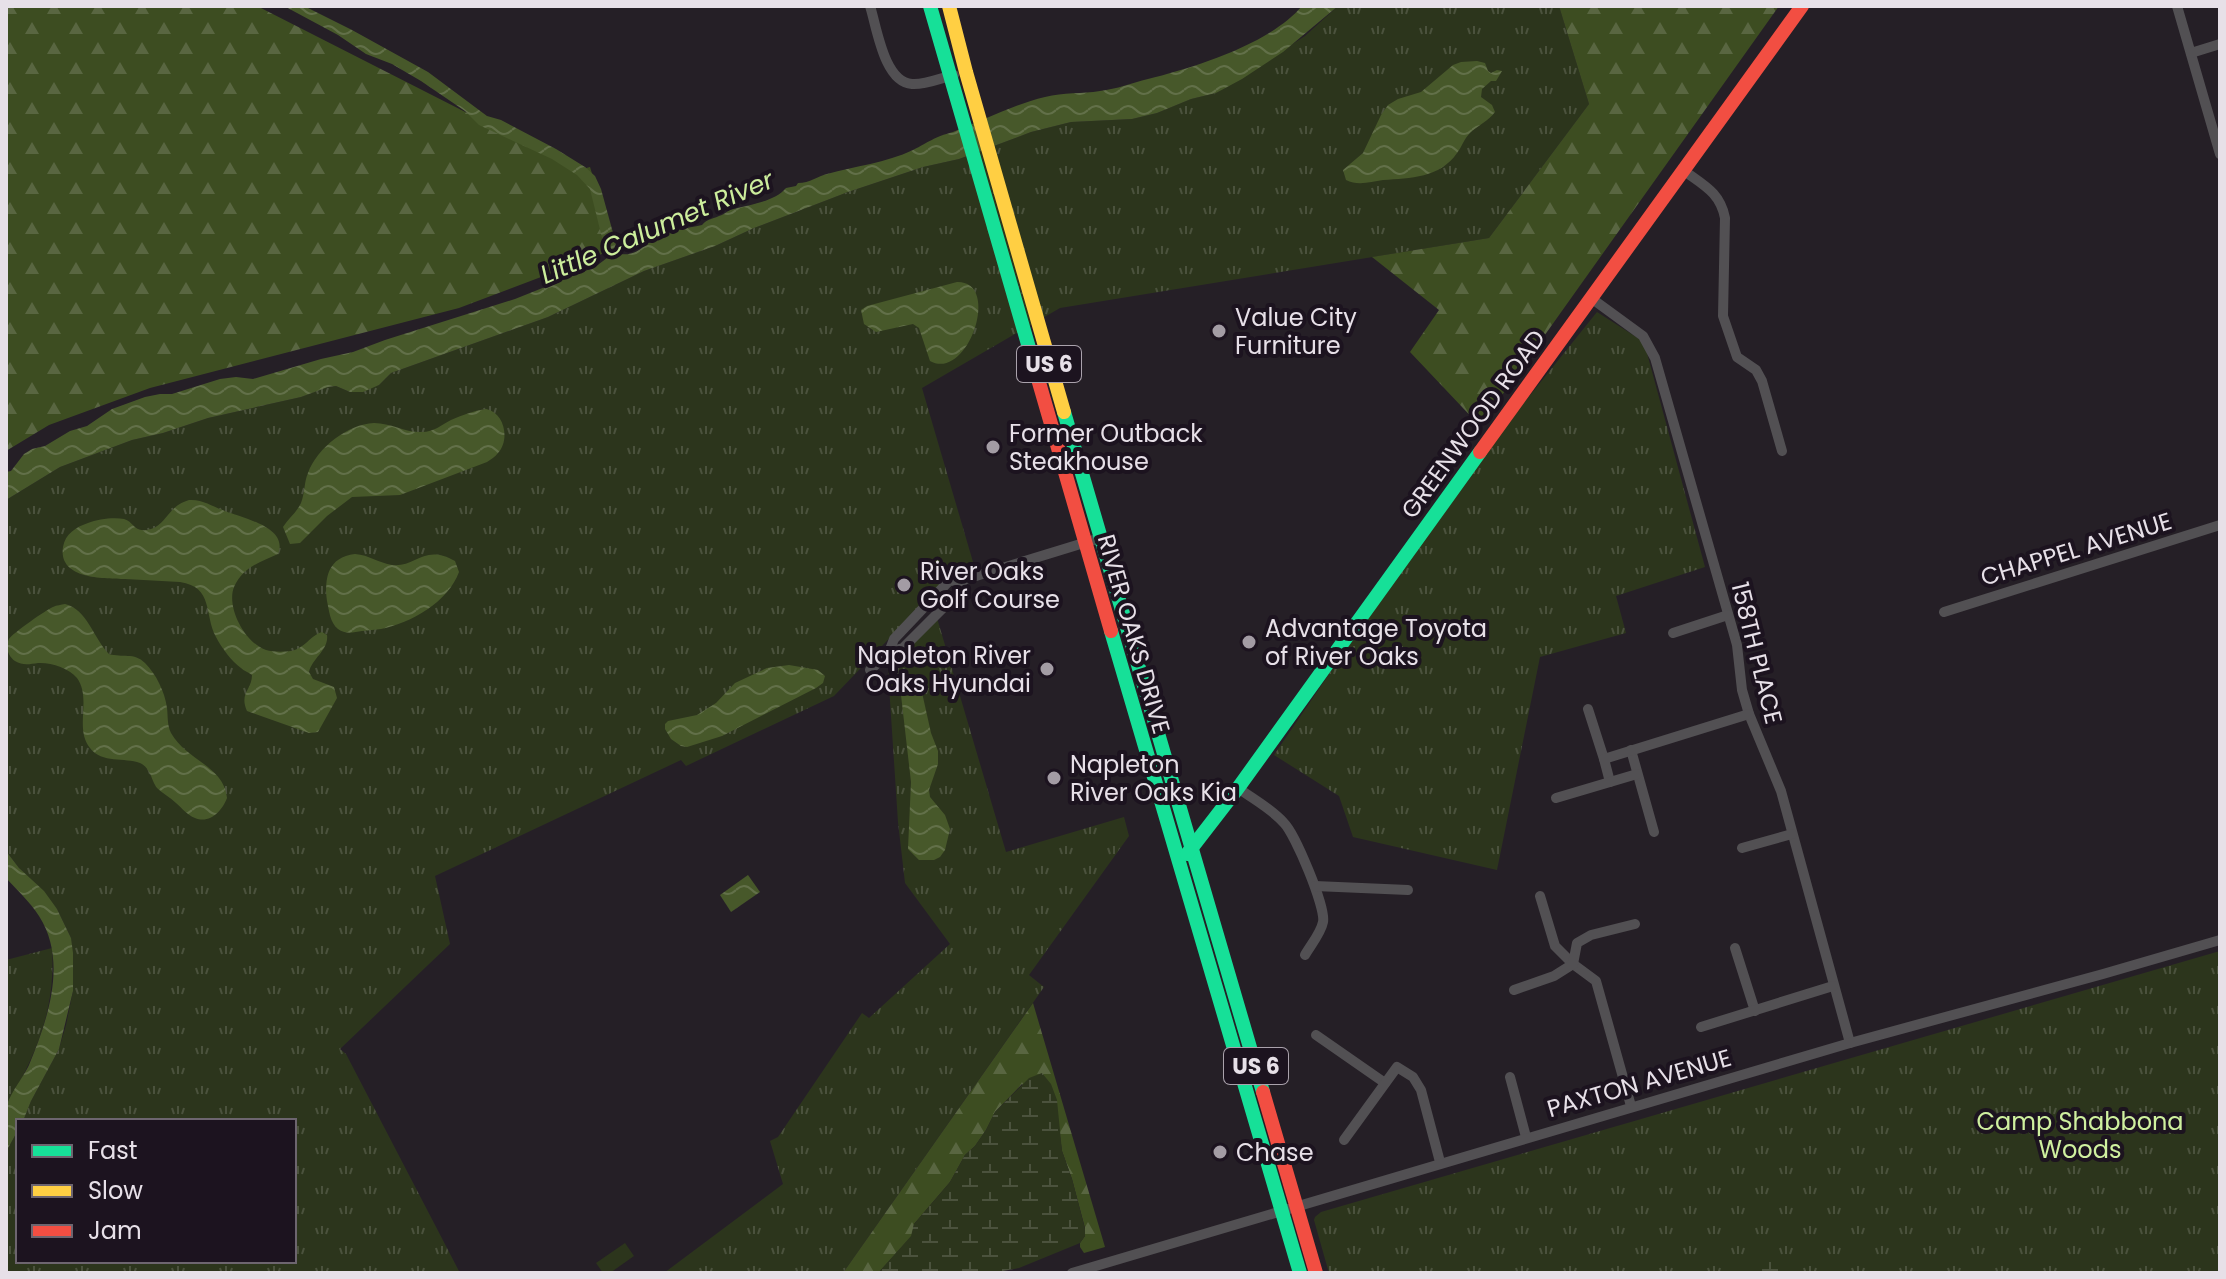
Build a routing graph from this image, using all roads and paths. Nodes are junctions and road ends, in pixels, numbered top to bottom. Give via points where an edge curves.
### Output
1 (870, 6) edge
2 (930, 6) edge
3 (949, 6) edge
4 (1802, 6) edge
5 (2177, 6) edge
6 (2220, 44) edge
7 (2191, 53) junction
8 (966, 72) junction
9 (949, 76) junction
10 (2220, 154) edge
11 (1683, 170) junction
12 (1591, 298) junction
13 (1782, 451) dead end
14 (2220, 525) edge
15 (1100, 538) junction
16 (1085, 543) junction
17 (1944, 612) dead end
18 (1728, 615) junction
19 (1673, 633) dead end
20 (870, 670) dead end
21 (1588, 709) dead end
22 (1749, 714) junction
23 (1631, 750) junction
24 (1604, 759) junction
25 (1637, 774) junction
26 (1610, 782) junction
27 (1238, 788) junction
28 (1556, 798) dead end
29 (1654, 832) dead end
30 (1792, 834) junction
31 (1191, 848) junction
32 (1742, 848) dead end
33 (1178, 865) junction
34 (1315, 886) junction
35 (1408, 890) dead end
36 (1540, 896) dead end
37 (1635, 924) dead end
38 (2220, 940) edge
39 (1735, 948) dead end
40 (1305, 955) dead end
41 (1573, 964) junction
42 (1833, 986) junction
43 (1514, 990) dead end
44 (1755, 1011) junction
45 (1701, 1027) dead end
46 (1316, 1035) dead end
47 (1850, 1043) junction
48 (1510, 1077) dead end
49 (1385, 1083) junction
50 (1631, 1106) junction
51 (1526, 1137) junction
52 (1344, 1140) dead end
53 (1440, 1162) junction
54 (1297, 1205) junction
55 (1282, 1210) junction
56 (1072, 1273) edge
57 (1300, 1273) edge
58 (1316, 1273) edge

1 - 9 street via 887,63 901,82 928,83
2 - 9 main road, RIVER OAKS DRIVE / US 6
3 - 8 main road, RIVER OAKS DRIVE / US 6
4 - 11 main road, GREENWOOD ROAD
5 - 7 street
6 - 7 street
7 - 10 street
8 - 9 street
8 - 15 main road, RIVER OAKS DRIVE / US 6
9 - 16 main road, RIVER OAKS DRIVE / US 6
11 - 12 main road, GREENWOOD ROAD
11 - 13 street via 1722,205 1723,316 1737,357 1762,381
12 - 18 street, 158TH PLACE via 1650,345
12 - 27 main road, GREENWOOD ROAD
14 - 17 street, CHAPPEL AVENUE
15 - 16 street
15 - 31 main road, RIVER OAKS DRIVE / US 6
16 - 20 street via 949,581
16 - 33 main road, RIVER OAKS DRIVE / US 6
18 - 19 street
18 - 22 street, 158TH PLACE
21 - 24 street
22 - 23 street
22 - 30 street, 158TH PLACE via 1781,791
23 - 24 street
23 - 25 street
24 - 26 street
25 - 26 street
25 - 29 street
26 - 28 street
27 - 31 main road, GREENWOOD ROAD
27 - 34 street via 1284,823
30 - 32 street
30 - 42 street, 158TH PLACE
31 - 33 main road, GREENWOOD ROAD
31 - 54 main road, RIVER OAKS DRIVE / US 6
33 - 55 main road, RIVER OAKS DRIVE / US 6
34 - 35 street
34 - 40 street via 1323,923
36 - 41 street via 1555,946
37 - 41 street via 1577,943
38 - 47 street, PAXTON AVENUE
39 - 44 street
41 - 43 street
41 - 50 street via 1596,981
42 - 44 street
42 - 47 street, 158TH PLACE
44 - 45 street
46 - 49 street
47 - 50 street, PAXTON AVENUE
48 - 51 street
49 - 52 street
49 - 53 street via 1397,1067 1413,1077
50 - 51 street, PAXTON AVENUE
51 - 53 street, PAXTON AVENUE
53 - 54 street, PAXTON AVENUE
54 - 55 street, PAXTON AVENUE
54 - 58 main road, RIVER OAKS DRIVE / US 6
55 - 56 street, PAXTON AVENUE
55 - 57 main road, RIVER OAKS DRIVE / US 6

